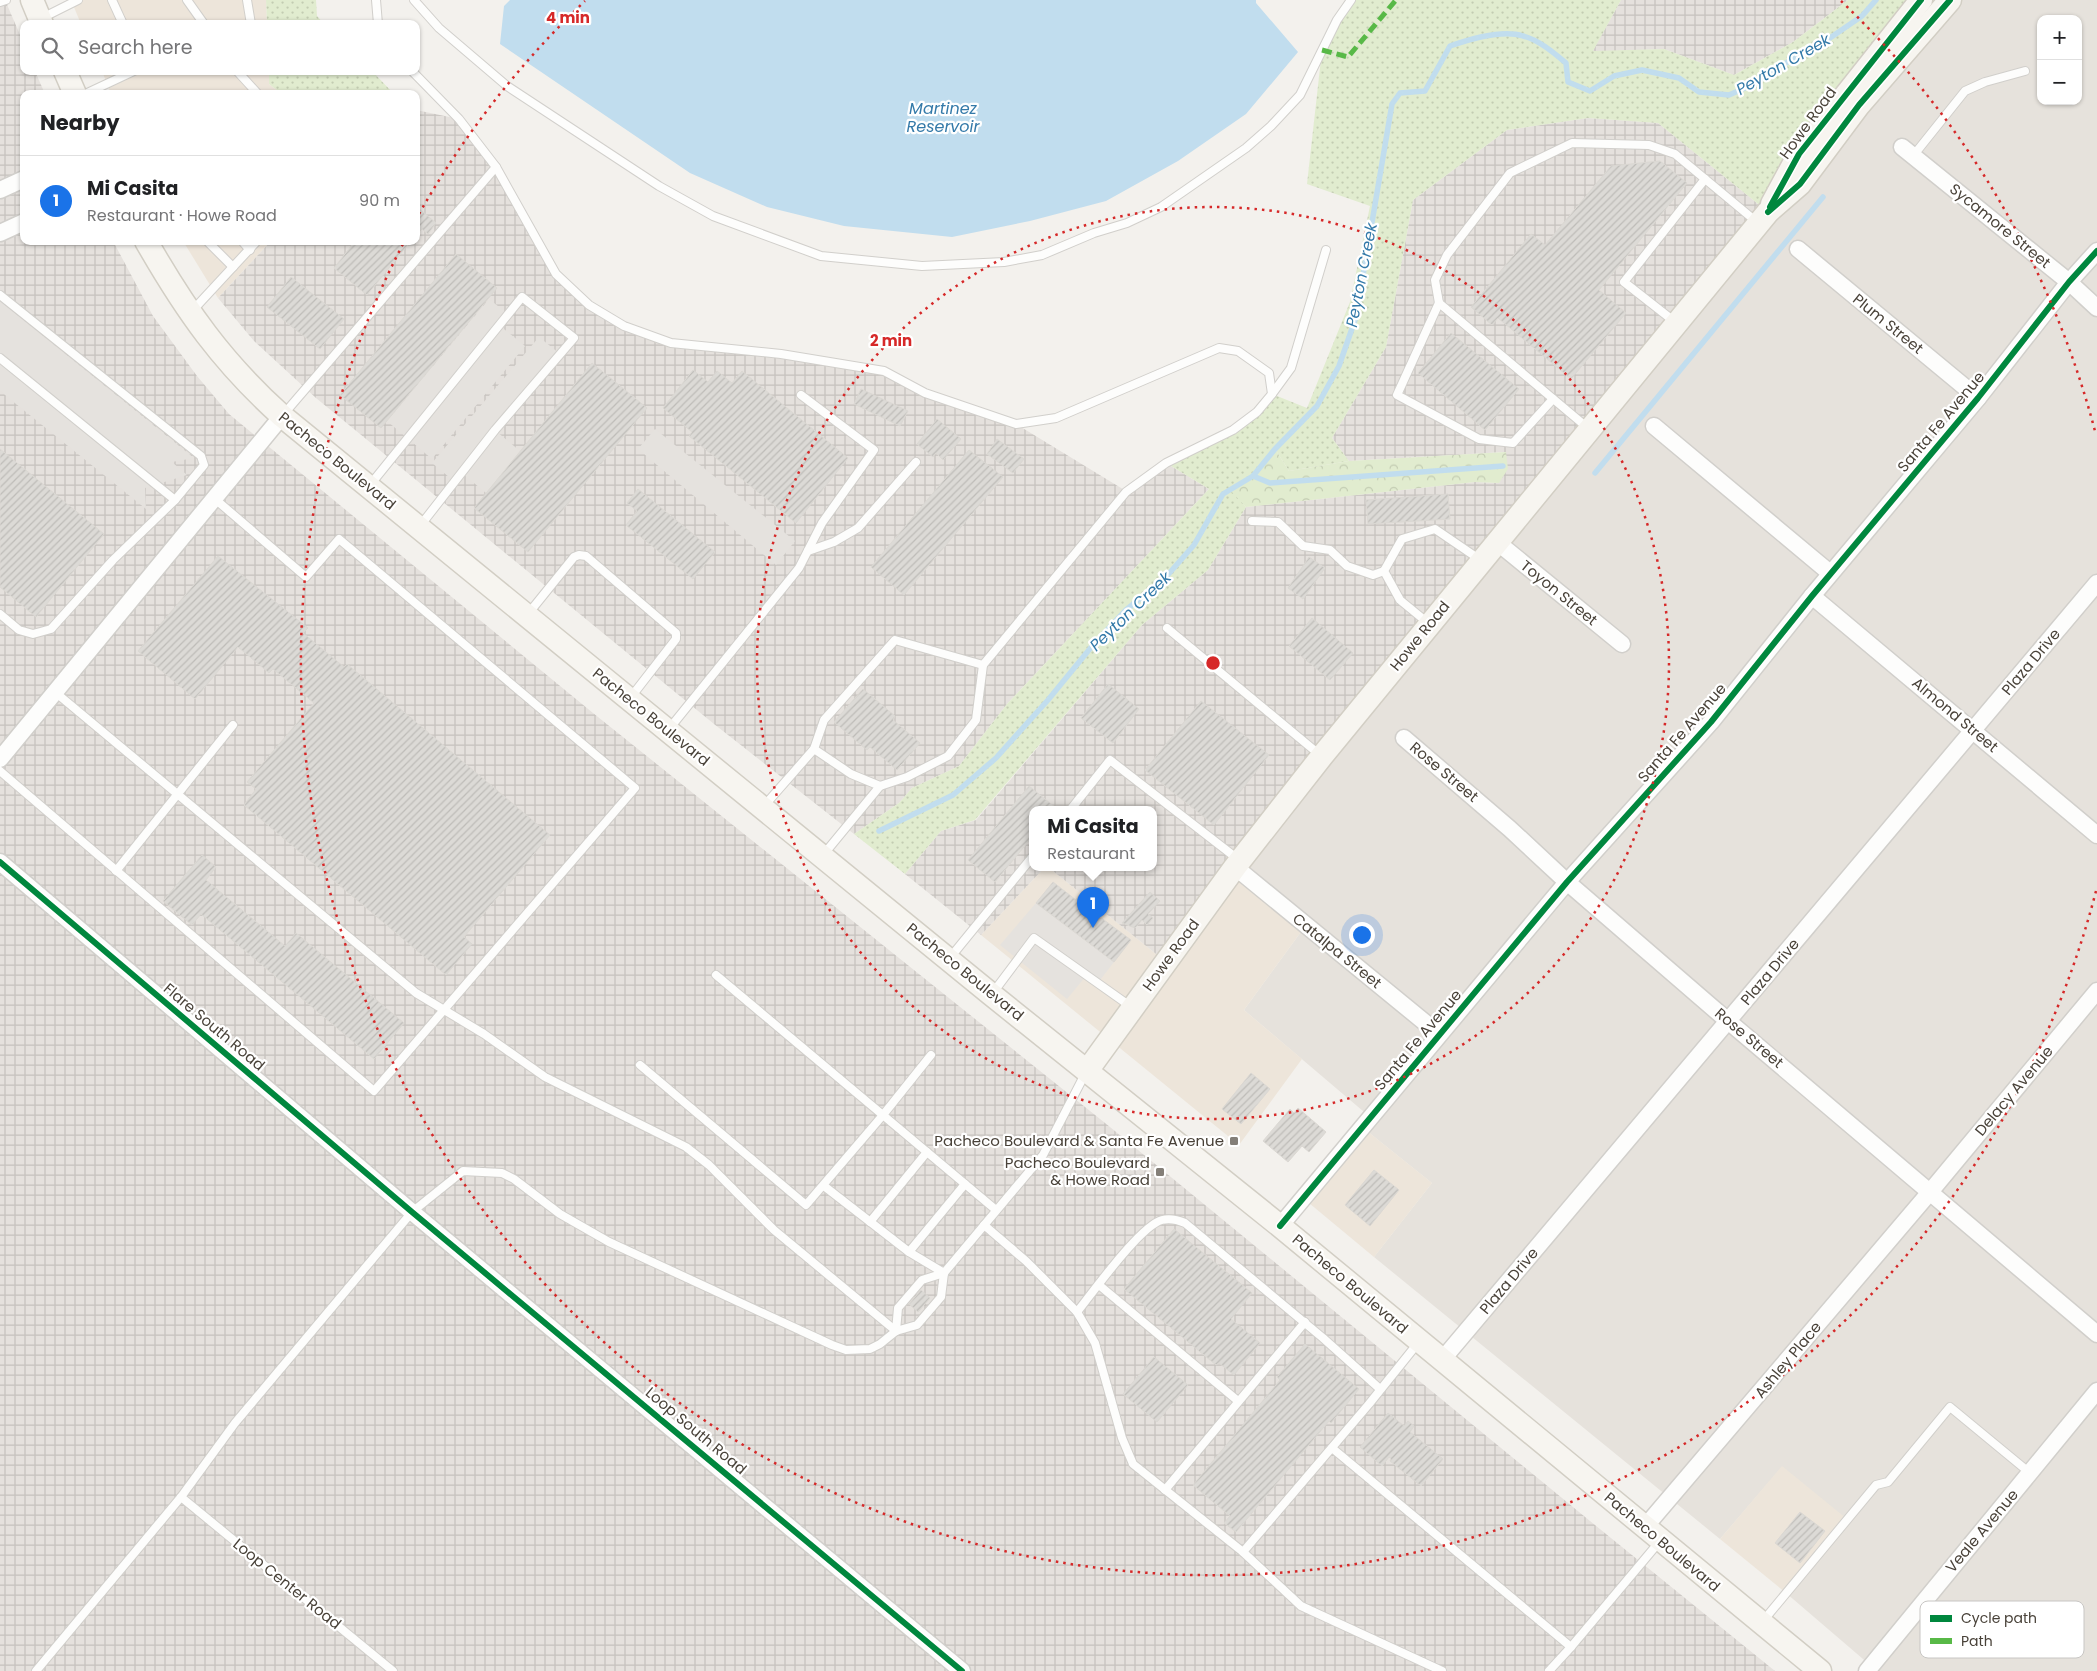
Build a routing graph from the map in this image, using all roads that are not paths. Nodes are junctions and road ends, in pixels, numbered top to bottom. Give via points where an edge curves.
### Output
1 (6, 0) edge
2 (78, 0) edge
3 (112, 0) edge
4 (187, 0) edge
5 (247, 0) edge
6 (376, 0) edge
7 (414, 0) edge
8 (1350, 0) edge
9 (1921, 0) edge
10 (1950, 0) edge
11 (0, 2) edge
12 (38, 14) edge
13 (121, 20) edge
14 (201, 20) edge
15 (250, 20) edge
16 (378, 20) edge
17 (2025, 71) dead end
18 (67, 75) edge
19 (125, 75) edge
20 (240, 75) edge
21 (245, 75) edge
22 (416, 75) edge
23 (243, 80) junction
24 (74, 90) edge
25 (94, 90) edge
26 (254, 90) edge
27 (1907, 151) joint
28 (496, 167) junction
29 (1705, 179) junction
30 (20, 181) edge
31 (0, 190) edge
32 (1763, 218) junction
33 (20, 224) edge
34 (0, 233) edge
35 (148, 245) edge
36 (211, 245) edge
37 (246, 245) edge
38 (254, 245) edge
39 (1798, 249) dead end
40 (250, 250) junction
41 (1326, 250) dead end
42 (2097, 251) edge
43 (234, 267) junction
44 (2069, 282) junction
45 (0, 295) edge
46 (1439, 303) junction
47 (2097, 308) edge
48 (190, 313) junction
49 (1677, 324) junction
50 (0, 358) edge
51 (1272, 394) junction
52 (801, 395) dead end
53 (1978, 398) junction
54 (1553, 399) junction
55 (282, 416) junction
56 (1654, 426) dead end
57 (1590, 430) junction
58 (916, 462) dead end
59 (368, 487) junction
60 (215, 499) junction
61 (174, 500) junction
62 (1252, 522) dead end
63 (418, 528) junction
64 (1497, 542) junction
65 (808, 551) junction
66 (1482, 560) junction
67 (1384, 571) junction
68 (1830, 573) junction
69 (2097, 583) edge
70 (1812, 596) junction
71 (0, 614) edge
72 (526, 616) junction
73 (1429, 625) junction
74 (1168, 628) dead end
75 (1622, 644) dead end
76 (983, 665) junction
77 (55, 692) junction
78 (630, 698) junction
79 (233, 725) dead end
80 (668, 731) junction
81 (1974, 731) junction
82 (1404, 738) dead end
83 (814, 749) junction
84 (1322, 756) junction
85 (0, 759) edge
86 (0, 771) edge
87 (880, 786) junction
88 (177, 793) junction
89 (1073, 806) edge
90 (763, 807) junction
91 (2097, 835) edge
92 (822, 856) junction
93 (1029, 861) edge
94 (0, 862) edge
95 (1238, 864) junction
96 (116, 870) junction
97 (1567, 882) junction
98 (949, 960) junction
99 (716, 975) dead end
100 (2097, 991) edge
101 (992, 995) junction
102 (1132, 1008) junction
103 (444, 1010) junction
104 (1728, 1021) junction
105 (1439, 1034) junction
106 (931, 1055) dead end
107 (640, 1065) dead end
108 (1087, 1071) junction
109 (883, 1115) junction
110 (927, 1152) junction
111 (965, 1184) junction
112 (824, 1186) junction
113 (1930, 1192) junction
114 (996, 1210) junction
115 (412, 1212) junction
116 (870, 1222) junction
117 (984, 1225) junction
118 (1280, 1226) junction
119 (909, 1252) junction
120 (944, 1274) junction
121 (1099, 1285) junction
122 (1077, 1312) junction
123 (1305, 1322) junction
124 (896, 1331) junction
125 (2097, 1334) edge
126 (1419, 1341) junction
127 (1442, 1360) junction
128 (1380, 1389) junction
129 (2097, 1391) edge
130 (1238, 1401) junction
131 (1332, 1448) junction
132 (2030, 1473) junction
133 (1165, 1490) junction
134 (181, 1498) junction
135 (1653, 1534) junction
136 (1243, 1552) junction
137 (1924, 1601) edge
138 (1920, 1606) edge
139 (1762, 1623) junction
140 (1571, 1647) junction
141 (36, 1671) edge
142 (392, 1671) edge
143 (962, 1671) edge
144 (1442, 1671) edge
145 (1549, 1671) edge
146 (1820, 1671) edge
147 (1866, 1671) edge

1 - 11 lane
2 - 12 lane
3 - 13 lane
4 - 14 lane
5 - 15 lane
6 - 16 lane
7 - 8 lane via 439,28 507,86 659,186 713,216 821,256 922,266 1004,262 1042,255 1161,207 1246,148 1300,95
9 - 32 main road, Howe Road via 1799,154
10 - 32 main road, Howe Road via 1859,105 1800,184
17 - 27 lane via 1965,91
18 - 24 main road
19 - 25 lane
20 - 23 lane
21 - 23 lane
22 - 28 lane via 459,118
23 - 26 lane
27 - 44 street, Sycamore Street
28 - 51 lane via 556,274 589,305 624,326 671,343 781,354 884,371 925,393 1016,424 1056,418 1219,348 1238,350 1269,373
28 - 55 lane
29 - 32 lane
29 - 46 lane via 1675,154 1649,146 1572,143 1510,173 1447,255 1435,280
29 - 49 lane via 1624,282
30 - 31 street
32 - 49 main road, Howe Road
33 - 34 street
35 - 48 main road, Pacheco Boulevard
36 - 43 lane
37 - 40 lane
38 - 40 lane
39 - 53 street, Plum Street
40 - 43 lane
41 - 51 lane via 1291,368
42 - 44 street, Santa Fe Avenue
43 - 48 lane
44 - 47 street, Sycamore Street
44 - 53 street, Santa Fe Avenue
45 - 61 lane via 201,456 204,465
46 - 54 lane
46 - 54 lane via 1397,396 1479,440 1513,443
48 - 55 main road, Pacheco Boulevard via 250,387
49 - 57 main road, Howe Road
50 - 61 lane
51 - 76 lane via 1257,412 1233,430 1166,463 1126,492
52 - 65 lane via 874,450 822,523
53 - 68 street, Santa Fe Avenue
54 - 57 lane
55 - 59 main road, Pacheco Boulevard
55 - 60 street
56 - 68 street
57 - 64 main road, Howe Road
58 - 65 lane via 858,528 834,542
59 - 63 main road, Pacheco Boulevard
59 - 63 lane via 522,297 574,338 495,430
60 - 77 street
60 - 103 lane via 306,577 339,540 635,788
61 - 71 lane via 113,560 51,629 32,634 19,630
62 - 67 lane via 1278,522 1304,546 1330,550 1347,566 1373,575
63 - 72 main road, Pacheco Boulevard
64 - 66 main road, Howe Road
64 - 75 street, Toyon Street
65 - 80 lane via 799,568
66 - 67 lane via 1435,529 1402,540
66 - 73 main road, Howe Road
67 - 73 lane via 1400,600
68 - 70 street, Santa Fe Avenue
69 - 81 street, Plaza Drive
70 - 81 street, Almond Street
70 - 97 street, Santa Fe Avenue via 1711,722
72 - 78 main road, Pacheco Boulevard
72 - 78 lane via 574,557 586,556 676,633 676,639
73 - 84 main road, Howe Road
74 - 84 lane
76 - 83 lane via 895,640 824,720
76 - 87 lane via 976,720 948,756 907,777
77 - 85 street
77 - 88 lane
78 - 80 main road, Pacheco Boulevard
79 - 88 lane
80 - 90 main road, Pacheco Boulevard
81 - 91 street, Almond Street
81 - 104 street, Plaza Drive
82 - 97 street, Rose Street via 1510,828
83 - 87 lane via 851,774
83 - 90 lane
84 - 95 main road, Howe Road
86 - 96 lane
87 - 92 lane
88 - 96 lane
88 - 103 lane via 416,993
89 - 95 lane via 1110,760
90 - 92 main road, Pacheco Boulevard
92 - 98 main road, Pacheco Boulevard
93 - 98 lane
94 - 115 street, Flare South Road
95 - 102 main road, Howe Road
95 - 105 street, Catalpa Street
96 - 103 lane via 374,1091
97 - 104 street, Rose Street
97 - 105 street, Santa Fe Avenue
98 - 101 main road, Pacheco Boulevard
99 - 109 lane
100 - 113 street, Delacy Avenue
101 - 102 lane via 1034,938
101 - 108 main road, Pacheco Boulevard
102 - 108 main road, Howe Road
103 - 124 lane via 545,1077 686,1147 709,1165 774,1230
104 - 113 street, Rose Street
104 - 127 street, Plaza Drive
105 - 118 street, Santa Fe Avenue
106 - 109 lane
107 - 112 lane via 806,1205
108 - 114 lane via 1043,1155
108 - 118 main road, Pacheco Boulevard
109 - 110 lane
109 - 112 lane
110 - 111 lane
110 - 116 lane
111 - 114 lane
111 - 119 lane
112 - 116 lane
113 - 125 street, Rose Street
113 - 135 street, Ashley Place
114 - 117 lane
115 - 124 lane via 463,1171 502,1173 560,1214 610,1242 832,1345 846,1350 870,1349
115 - 134 lane via 235,1423
115 - 143 street, Loop South Road
116 - 119 lane
117 - 120 lane
117 - 122 lane
118 - 126 main road, Pacheco Boulevard
119 - 120 lane
120 - 124 lane via 941,1297 917,1325
120 - 124 lane via 922,1280 898,1308
121 - 122 lane
121 - 123 lane via 1145,1231 1164,1219 1175,1219 1185,1223
121 - 130 lane
122 - 133 lane via 1095,1343 1127,1453 1142,1474
123 - 128 lane
123 - 130 lane
126 - 127 main road, Pacheco Boulevard
126 - 128 lane
127 - 135 main road, Pacheco Boulevard
128 - 131 lane
129 - 132 street, Veale Avenue
130 - 133 lane
131 - 136 lane
131 - 140 lane
132 - 137 street, Veale Avenue
132 - 139 lane via 1950,1407 1888,1482 1876,1485
133 - 136 lane
134 - 141 lane
134 - 142 lane, Loop Center Road
135 - 139 main road, Pacheco Boulevard
135 - 140 lane
136 - 144 lane via 1301,1606
138 - 147 street, Veale Avenue
139 - 146 main road, Pacheco Boulevard
140 - 145 lane

